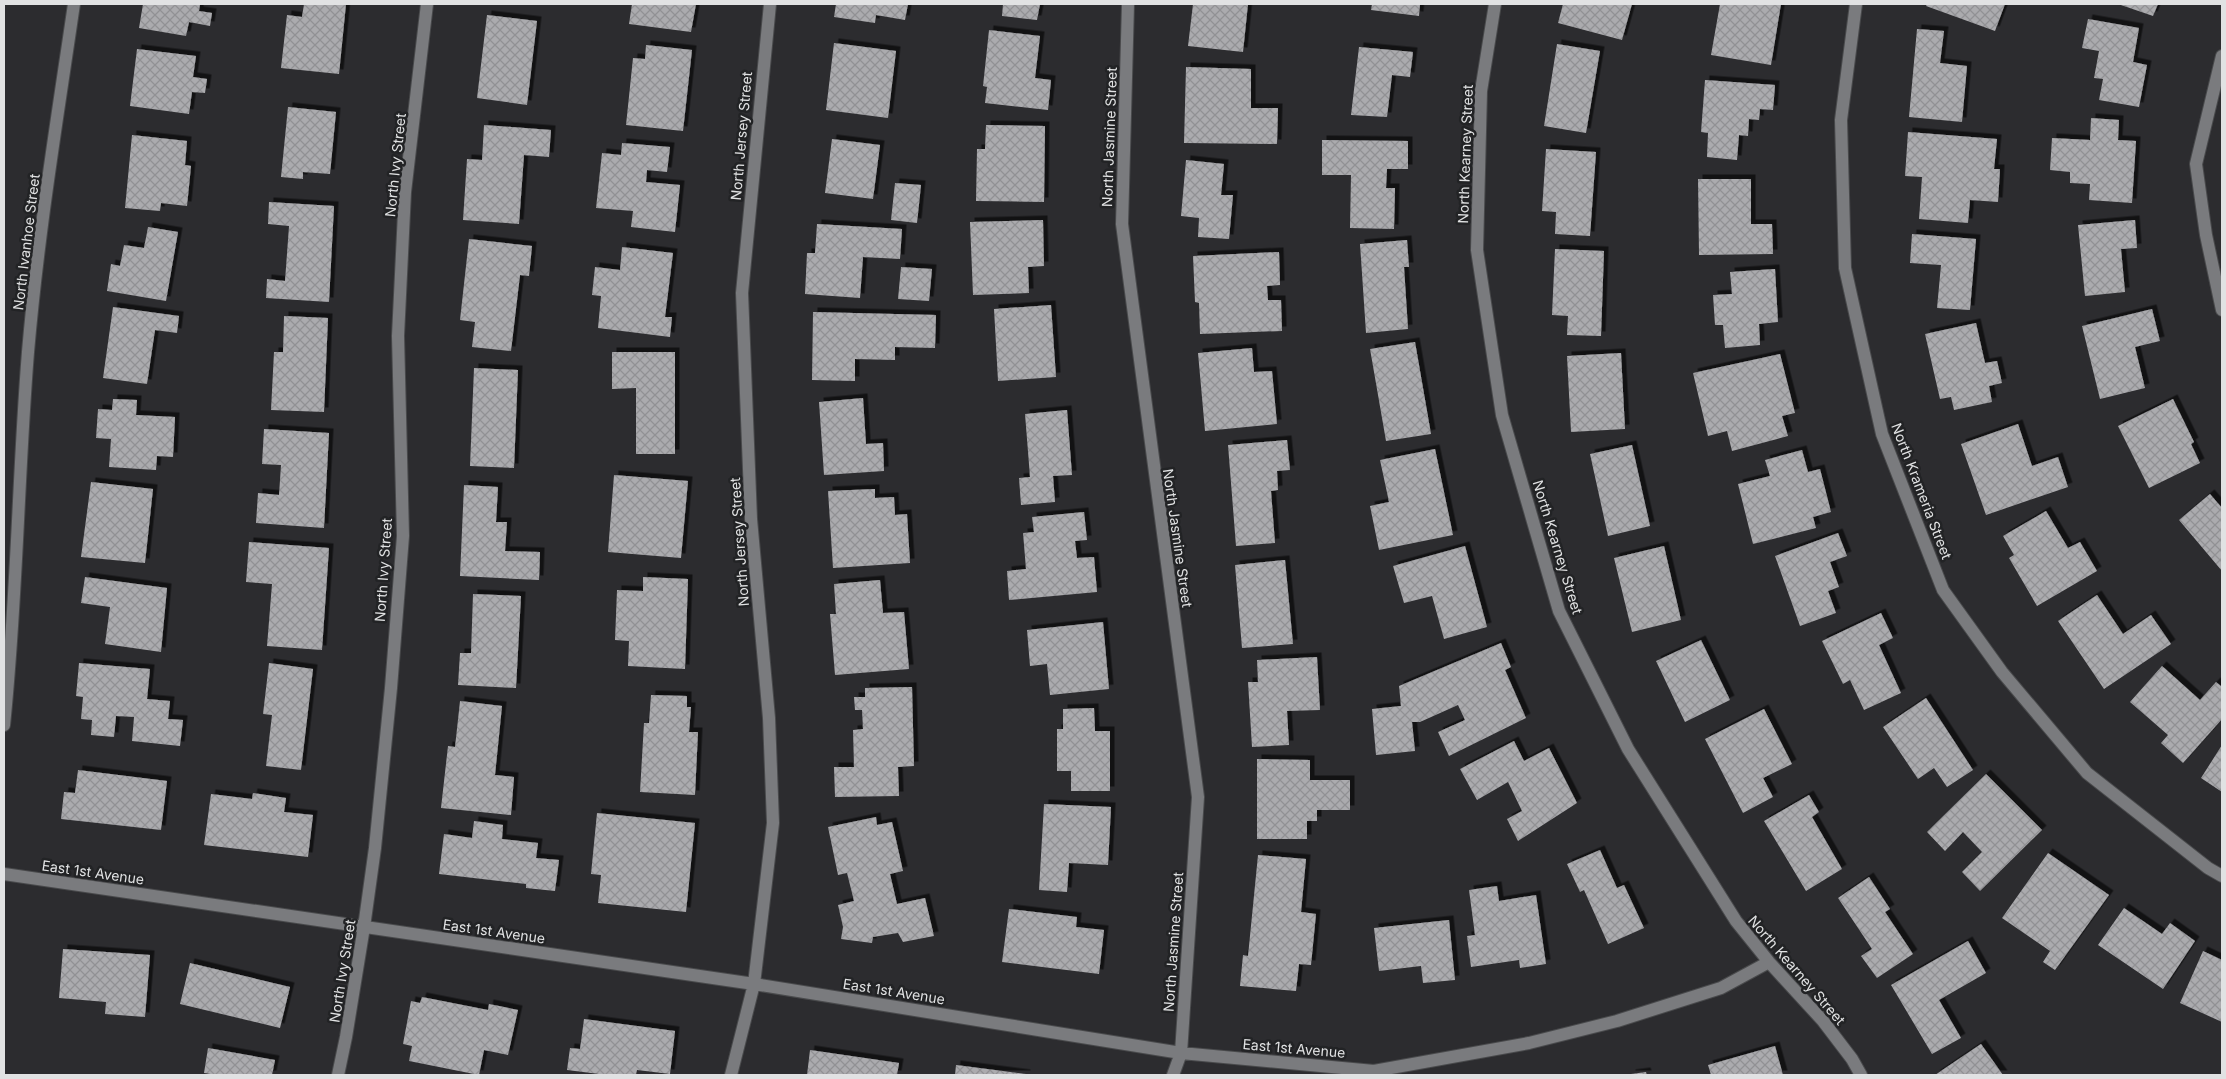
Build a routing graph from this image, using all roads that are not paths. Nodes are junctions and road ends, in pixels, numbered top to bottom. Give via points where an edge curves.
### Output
1 (74, 4) edge
2 (427, 4) edge
3 (770, 4) edge
4 (1128, 4) edge
5 (1495, 4) edge
6 (1856, 4) edge
7 (2222, 56) edge
8 (2222, 310) edge
9 (4, 725) edge
10 (4, 874) edge
11 (2222, 876) edge
12 (364, 927) junction
13 (1769, 962) junction
14 (754, 984) junction
15 (1181, 1053) junction
16 (338, 1075) edge
17 (731, 1075) edge
18 (1173, 1075) edge
19 (1861, 1075) edge

1 - 9 street, North Ivanhoe Street via 46,194 30,340 20,467 17,570
2 - 12 street, North Ivy Street via 405,192 399,326 403,536 391,688
3 - 14 street, North Jersey Street via 742,293 750,519 769,718 773,823
4 - 15 street, North Jasmine Street via 1122,224 1198,797
5 - 13 street, North Kearney Street via 1481,91 1477,250 1505,425 1559,611 1628,750 1736,922
6 - 11 street, North Krameria Street via 1841,120 1845,268 1882,434 1943,590 2002,672 2086,773
7 - 8 street via 2196,164 2206,235
10 - 12 street, East 1st Avenue
12 - 14 street, East 1st Avenue
12 - 16 street, North Ivy Street
13 - 15 street, East 1st Avenue via 1721,988 1617,1021 1529,1043 1374,1071
13 - 19 street, North Kearney Street via 1823,1021
14 - 15 street, East 1st Avenue
14 - 17 street, North Jersey Street
15 - 18 street, North Jasmine Street

